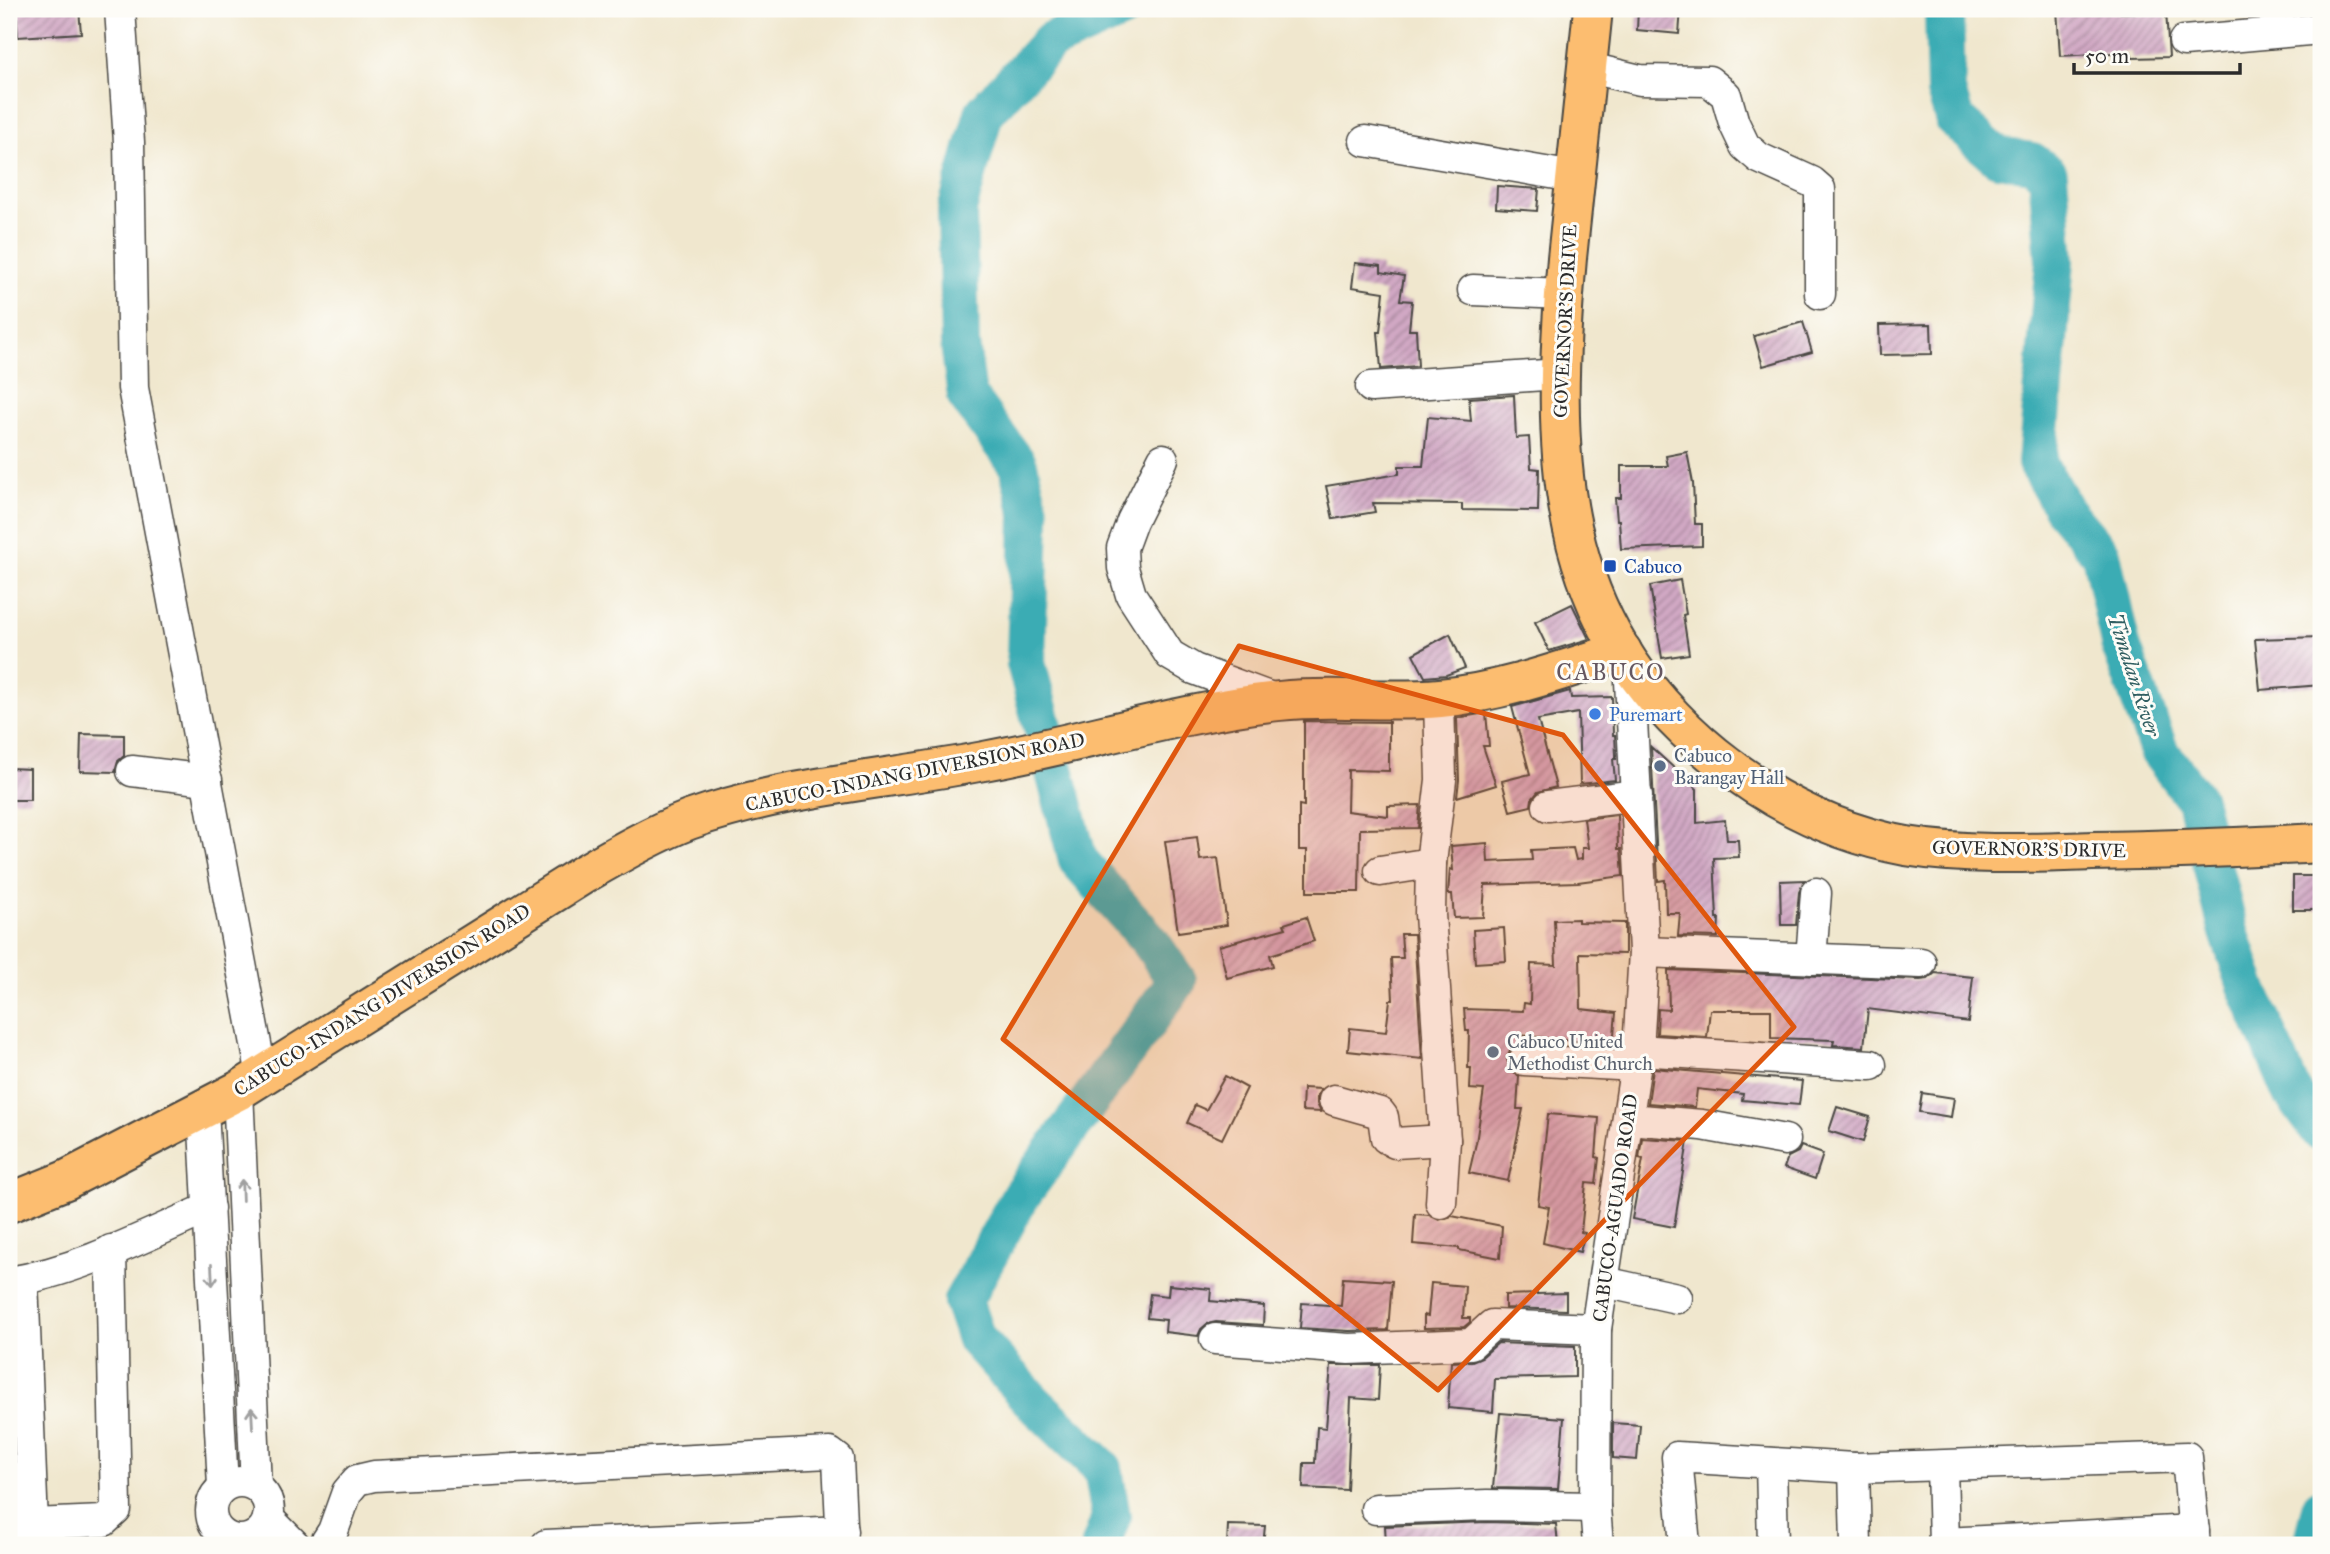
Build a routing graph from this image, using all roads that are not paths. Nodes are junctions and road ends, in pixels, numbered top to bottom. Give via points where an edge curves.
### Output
1 (120, 9) edge
2 (1593, 9) edge
3 (2321, 29) edge
4 (2184, 41) dead end
5 (1586, 67) junction
6 (1365, 141) dead end
7 (1574, 177) junction
8 (1473, 290) dead end
9 (1564, 294) junction
10 (1820, 295) dead end
11 (1559, 374) junction
12 (1370, 387) dead end
13 (1163, 459) dead end
14 (1625, 656) junction
15 (1439, 698) junction
16 (1280, 701) junction
17 (132, 771) dead end
18 (206, 780) junction
19 (1637, 795) junction
20 (1548, 806) dead end
21 (2306, 844) edge
22 (1431, 863) junction
23 (1380, 872) dead end
24 (1816, 893) dead end
25 (1644, 953) junction
26 (1811, 959) junction
27 (1921, 963) dead end
28 (1637, 1058) junction
29 (1524, 1060) dead end
30 (1871, 1065) dead end
31 (250, 1084) junction
32 (1334, 1100) dead end
33 (203, 1109) junction
34 (1628, 1119) junction
35 (1445, 1140) junction
36 (1785, 1140) dead end
37 (9, 1203) edge
38 (1441, 1203) dead end
39 (209, 1208) junction
40 (111, 1250) junction
41 (16, 1281) edge
42 (1604, 1282) junction
43 (1678, 1298) dead end
44 (1596, 1329) junction
45 (1214, 1339) dead end
46 (1772, 1463) junction
47 (1942, 1466) junction
48 (1854, 1468) junction
49 (223, 1486) junction
50 (256, 1486) junction
51 (1595, 1507) junction
52 (1376, 1509) dead end
53 (21, 1524) edge
54 (243, 1538) edge
55 (842, 1538) edge
56 (2194, 1538) edge
57 (1944, 1544) edge
58 (295, 1545) edge
59 (324, 1545) edge
60 (546, 1545) edge
61 (1598, 1545) edge
62 (1685, 1545) edge
63 (1773, 1545) edge
64 (1856, 1545) edge

1 - 18 street via 129,142 133,388
2 - 5 main road, GOVERNOR'S DRIVE
3 - 4 street
5 - 7 main road, GOVERNOR'S DRIVE
5 - 10 street via 1640,80 1709,81 1726,95 1745,146 1820,189
6 - 7 street
7 - 9 main road, GOVERNOR'S DRIVE
8 - 9 street
9 - 11 main road, GOVERNOR'S DRIVE
11 - 12 street
11 - 14 main road, GOVERNOR'S DRIVE via 1561,460 1570,524 1588,582
13 - 16 street via 1122,548 1131,595 1170,655 1194,669
14 - 15 main road, CABUCO-INDANG DIVERSION ROAD
14 - 19 street, CABUCO-AGUADO ROAD
14 - 21 main road, GOVERNOR'S DRIVE via 1661,703 1721,761 1782,802 1849,832 1906,846 1971,852
15 - 16 main road, CABUCO-INDANG DIVERSION ROAD
15 - 22 street via 1441,780
16 - 31 main road, CABUCO-INDANG DIVERSION ROAD via 1195,714 984,761 798,791 716,811 665,831 584,874
17 - 18 street
18 - 31 street
19 - 20 street
19 - 25 street, CABUCO-AGUADO ROAD
22 - 23 street
22 - 35 street via 1430,914
24 - 26 street
25 - 26 street
25 - 28 street, CABUCO-AGUADO ROAD
26 - 27 street
28 - 29 street
28 - 30 street
28 - 34 street, CABUCO-AGUADO ROAD
31 - 33 main road, CABUCO-INDANG DIVERSION ROAD
50 -> 31 street
32 - 35 street via 1380,1113 1386,1138 1395,1143
33 - 37 main road, CABUCO-INDANG DIVERSION ROAD via 66,1180
33 - 39 street
34 - 36 street via 1702,1125
34 - 42 street, CABUCO-AGUADO ROAD
35 - 38 street
39 - 40 street
39 -> 49 street
40 - 41 street
40 - 53 street via 116,1510 104,1521
41 - 53 street
42 - 43 street
42 - 44 street, CABUCO-AGUADO ROAD
44 - 45 street via 1492,1325 1471,1344 1349,1349
44 - 51 street, CABUCO-AGUADO ROAD
46 - 48 street
46 - 62 street via 1677,1457
46 - 63 street
47 - 48 street
47 - 56 street via 2187,1457
47 - 57 street
48 - 64 street
49 - 50 street via 239,1481
49 - 54 street via 210,1510 216,1528
50 - 54 street via 267,1500
51 - 52 street
51 - 61 street, CABUCO-AGUADO ROAD
54 - 58 street
55 - 59 street via 838,1459 830,1453 374,1476 357,1480 347,1492
55 - 60 street
56 - 57 street

